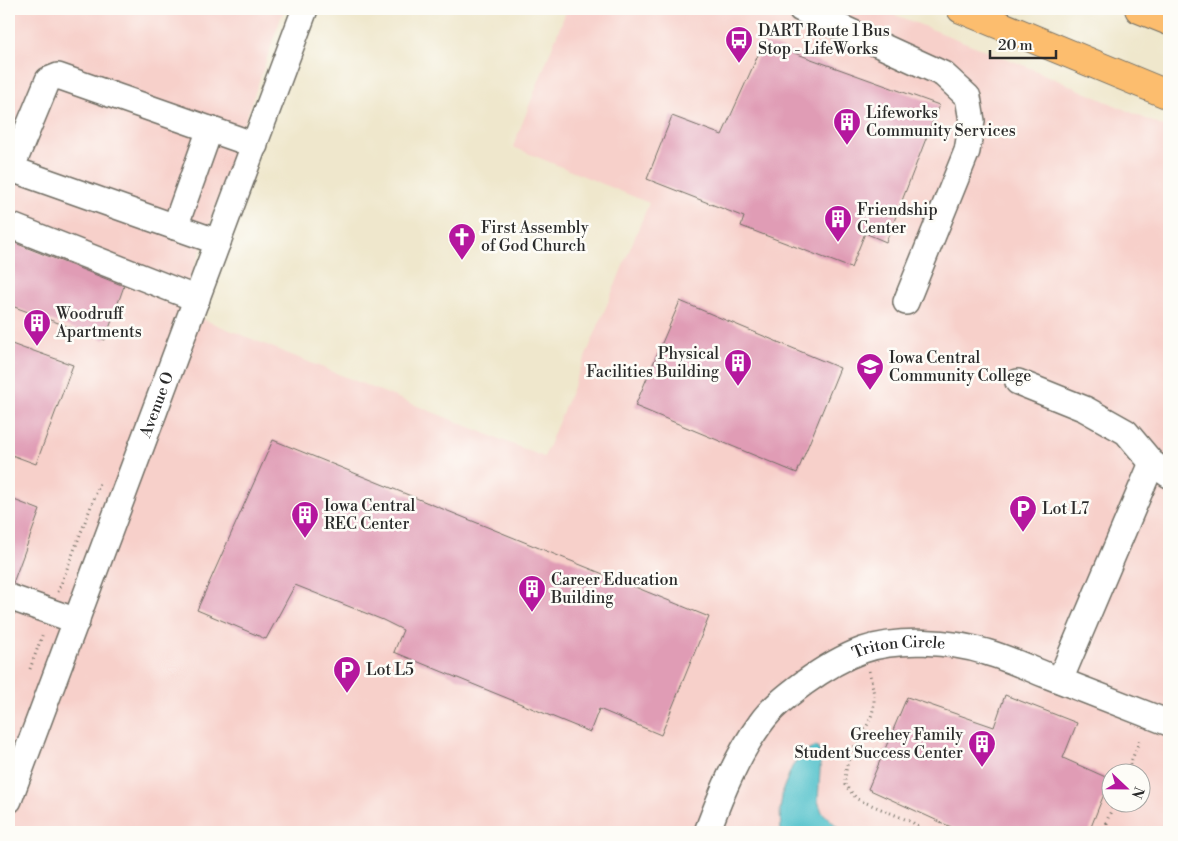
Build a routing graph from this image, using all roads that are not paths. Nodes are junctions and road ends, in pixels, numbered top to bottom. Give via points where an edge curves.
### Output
1 (305, 9) edge
2 (801, 9) edge
3 (961, 9) edge
4 (1139, 9) edge
5 (1169, 22) edge
6 (1169, 95) edge
7 (210, 129) junction
8 (255, 145) junction
9 (9, 225) edge
10 (175, 226) junction
11 (218, 242) junction
12 (197, 299) junction
13 (906, 302) dead end
14 (1018, 382) dead end
15 (1161, 469) edge
16 (9, 597) edge
17 (77, 621) junction
18 (1060, 680) junction
19 (1160, 720) edge
20 (9, 800) edge
21 (706, 832) edge

1 - 8 street, Avenue O
2 - 13 street via 942,74 968,97 972,121 967,151
3 - 6 main road
4 - 5 main road
7 - 8 street
7 - 10 street
7 - 10 street via 58,76 48,80 14,162 17,171
8 - 11 street, Avenue O
9 - 12 street
10 - 11 street
11 - 12 street, Avenue O
12 - 17 street, Avenue O
14 - 15 street via 1085,409 1126,432
15 - 18 street
16 - 17 street
17 - 20 street, Avenue O
18 - 19 street, Triton Circle
18 - 21 street, Triton Circle via 986,651 952,645 893,644 864,650 837,661 787,695 761,723 737,760

